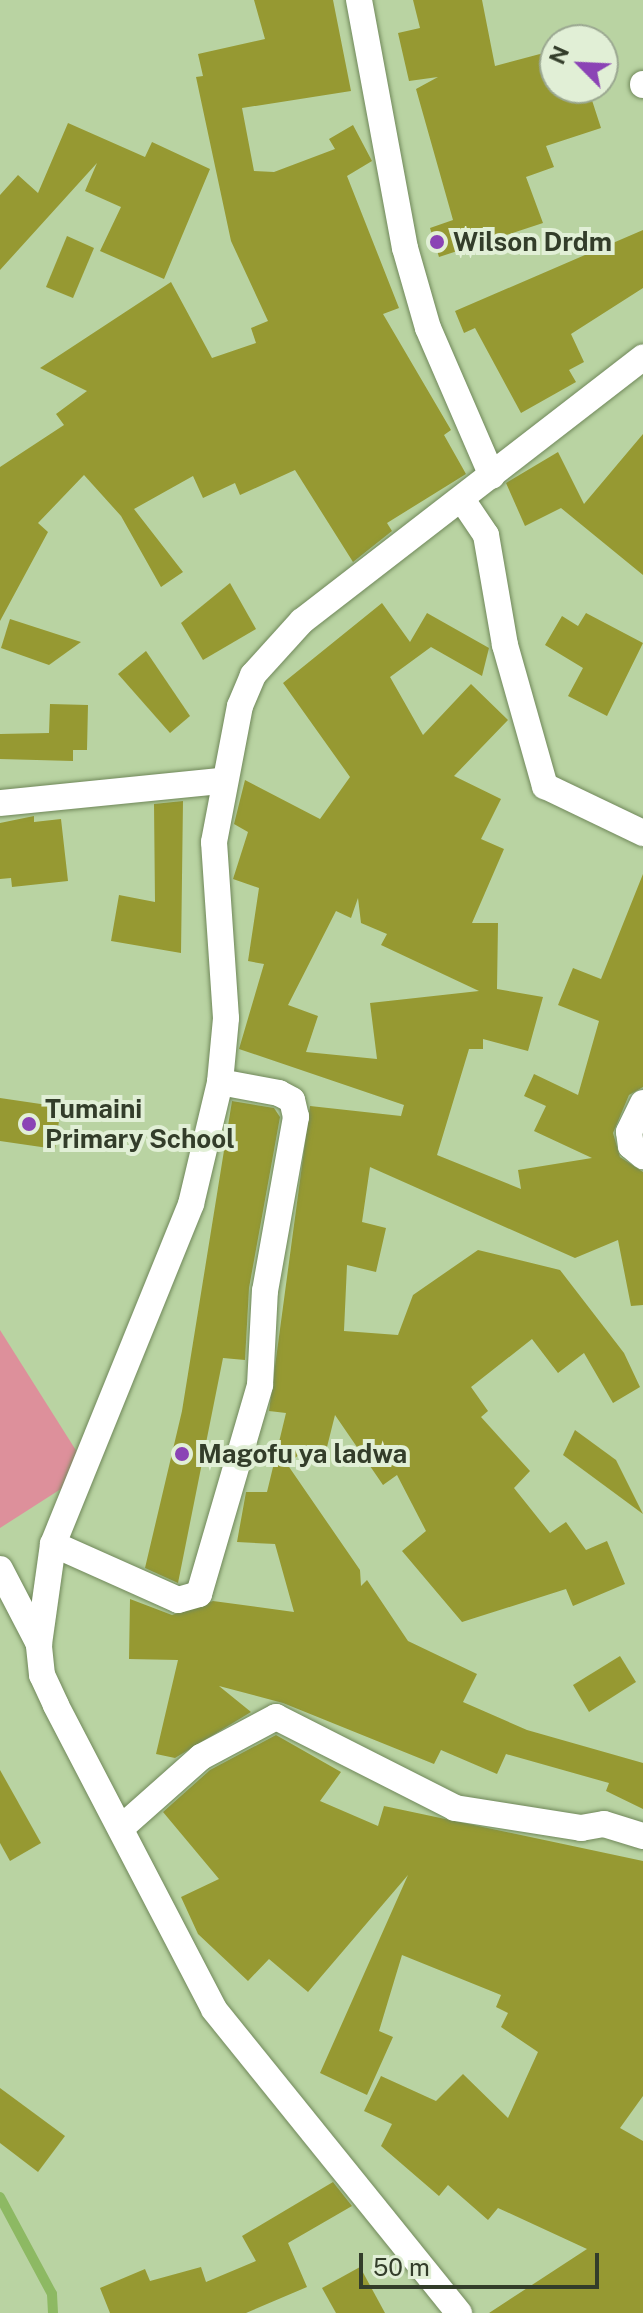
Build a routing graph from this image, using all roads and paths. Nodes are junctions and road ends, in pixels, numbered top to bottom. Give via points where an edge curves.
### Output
1 (359, 0) edge
2 (643, 357) edge
3 (492, 476) junction
4 (463, 501) junction
5 (222, 781) junction
6 (0, 803) edge
7 (643, 833) edge
8 (220, 1082) junction
9 (643, 1103) edge
10 (643, 1156) edge
11 (53, 1544) junction
12 (0, 1569) edge
13 (39, 1644) junction
14 (121, 1828) junction
15 (643, 1836) edge
16 (459, 2313) edge

1 - 3 street via 405,248 428,328
2 - 3 street
3 - 4 street
4 - 5 street via 280,642 240,706
4 - 7 street via 486,535 505,645 545,786
5 - 6 street
5 - 8 street via 214,842 226,1018
8 - 11 street via 191,1204
8 - 11 street via 279,1093 292,1100 296,1117 265,1291 260,1385 199,1594 178,1600
9 - 10 street via 629,1132
11 - 13 street
12 - 13 street
13 - 14 street via 42,1675
14 - 15 street via 201,1757 276,1717 455,1808 581,1828 604,1824
14 - 16 street via 214,2009

